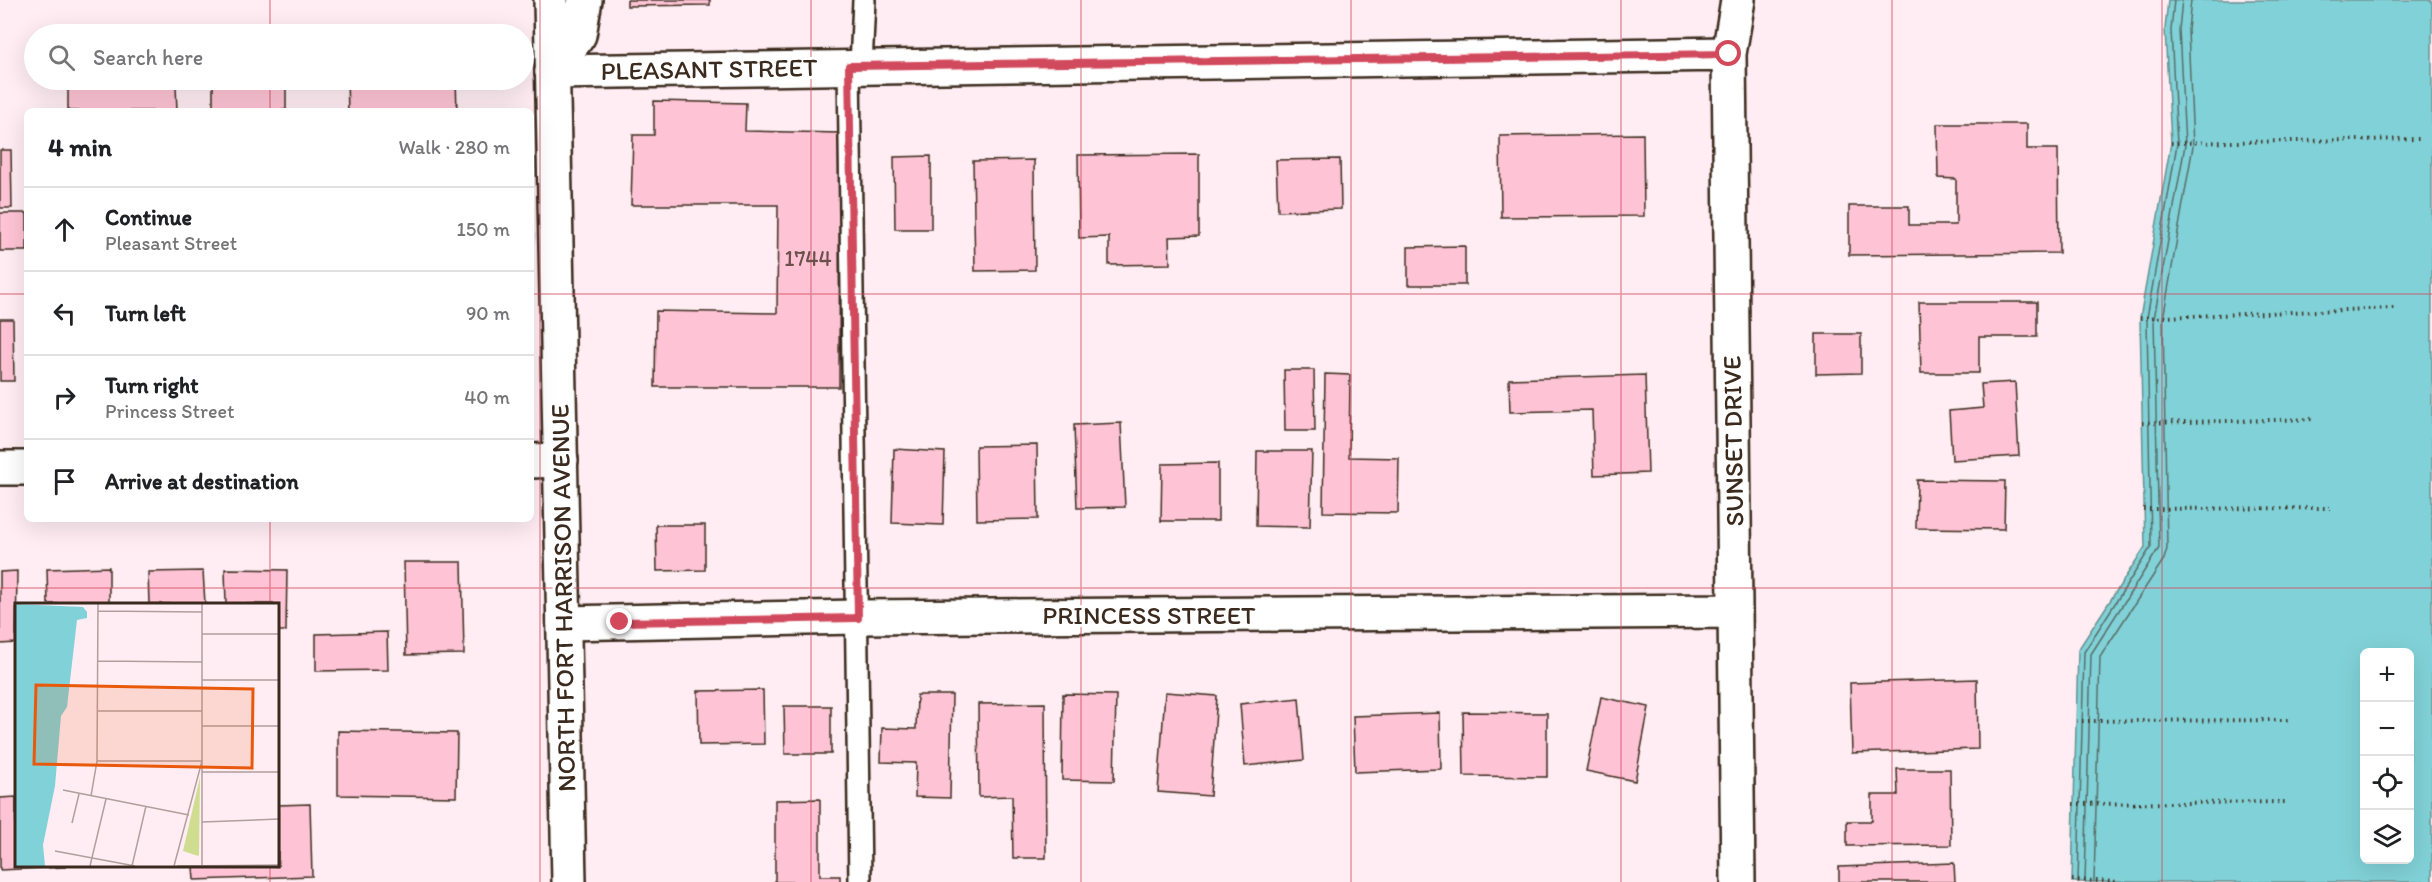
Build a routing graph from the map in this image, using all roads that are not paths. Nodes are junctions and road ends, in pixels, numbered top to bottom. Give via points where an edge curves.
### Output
1 (551, 0) edge
2 (585, 0) edge
3 (864, 0) edge
4 (1738, 0) edge
5 (1729, 54) junction
6 (855, 66) junction
7 (552, 72) junction
8 (546, 461) edge
9 (0, 468) edge
10 (24, 468) edge
11 (1735, 611) junction
12 (858, 618) junction
13 (564, 623) junction
14 (569, 882) edge
15 (860, 882) edge
16 (1738, 882) edge

1 - 7 street, NORTH FORT HARRISON AVENUE
2 - 7 street via 579,34
3 - 6 lane
4 - 5 street, SUNSET DRIVE
5 - 6 street, PLEASANT STREET
5 - 11 street, SUNSET DRIVE
6 - 7 street, PLEASANT STREET
6 - 12 lane
7 - 8 street, NORTH FORT HARRISON AVENUE
8 - 13 street, NORTH FORT HARRISON AVENUE
9 - 10 street
11 - 12 street, PRINCESS STREET
11 - 16 street, SUNSET DRIVE
12 - 13 street, PRINCESS STREET
12 - 15 lane
13 - 14 street, NORTH FORT HARRISON AVENUE

